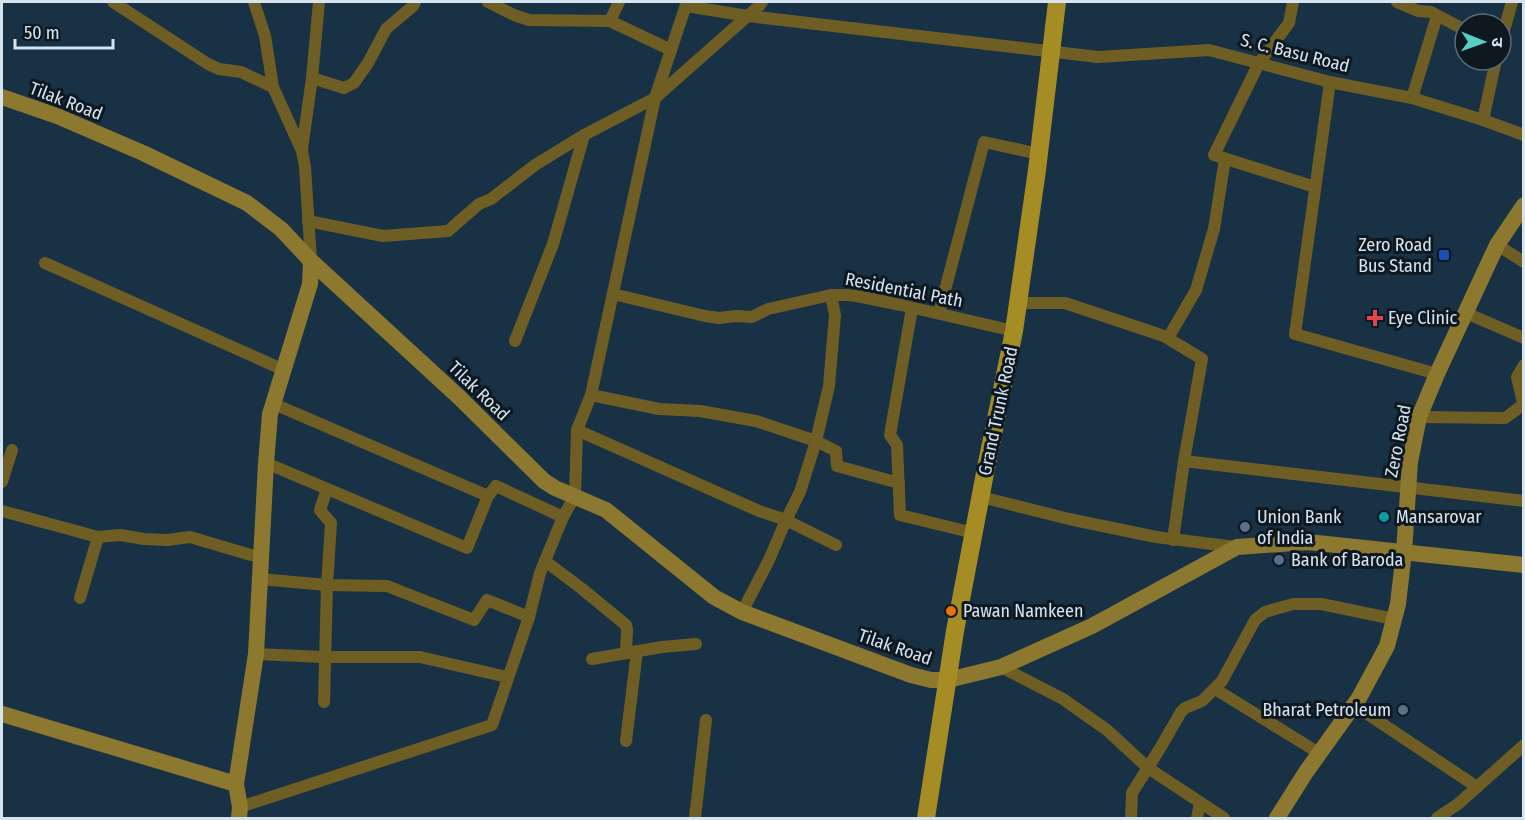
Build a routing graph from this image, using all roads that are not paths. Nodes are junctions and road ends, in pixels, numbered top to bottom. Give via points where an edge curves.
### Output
1 (113, 2) edge
2 (254, 2) edge
3 (319, 2) edge
4 (415, 2) edge
5 (488, 2) edge
6 (619, 2) edge
7 (762, 2) edge
8 (1056, 2) edge
9 (1293, 2) edge
10 (1397, 2) edge
11 (686, 4) edge
12 (1420, 6) edge
13 (748, 16) junction
14 (1437, 16) junction
15 (610, 21) junction
16 (1453, 24) edge
17 (671, 50) junction
18 (1051, 51) junction
19 (1259, 63) junction
20 (1494, 72) edge
21 (312, 78) junction
22 (1330, 82) junction
23 (273, 87) junction
24 (2, 97) edge
25 (655, 98) junction
26 (1412, 98) junction
27 (1483, 120) junction
28 (584, 135) junction
29 (1524, 135) edge
30 (302, 151) junction
31 (1039, 154) junction
32 (1225, 159) junction
33 (1316, 187) junction
34 (1524, 205) edge
35 (308, 222) junction
36 (1497, 245) junction
37 (311, 261) junction
38 (1524, 262) edge
39 (45, 263) dead end
40 (613, 294) junction
41 (831, 295) junction
42 (1019, 303) junction
43 (912, 308) junction
44 (939, 313) junction
45 (1467, 313) junction
46 (1014, 331) junction
47 (1168, 338) junction
48 (1524, 338) edge
49 (515, 341) dead end
50 (1524, 365) edge
51 (284, 370) junction
52 (1437, 374) junction
53 (591, 395) junction
54 (274, 404) junction
55 (1523, 404) edge
56 (1419, 417) junction
57 (577, 430) junction
58 (816, 441) junction
59 (12, 450) dead end
60 (1184, 461) junction
61 (266, 463) junction
62 (2, 482) edge
63 (899, 483) junction
64 (1408, 488) junction
65 (327, 489) junction
66 (488, 496) junction
67 (574, 496) junction
68 (981, 497) junction
69 (1524, 501) edge
70 (2, 512) edge
71 (563, 517) junction
72 (786, 520) junction
73 (974, 532) junction
74 (98, 537) junction
75 (1173, 540) junction
76 (836, 545) dead end
77 (1238, 547) junction
78 (1404, 552) junction
79 (261, 558) junction
80 (545, 561) junction
81 (1524, 565) edge
82 (260, 579) junction
83 (327, 585) junction
84 (80, 598) dead end
85 (742, 612) junction
86 (529, 617) junction
87 (1394, 619) junction
88 (696, 644) dead end
89 (632, 652) junction
90 (256, 654) junction
91 (324, 657) junction
92 (592, 659) dead end
93 (1001, 667) junction
94 (507, 677) junction
95 (948, 680) junction
96 (1215, 689) junction
97 (324, 702) dead end
98 (1354, 705) junction
99 (2, 714) edge
100 (706, 720) dead end
101 (626, 741) dead end
102 (1524, 744) edge
103 (1320, 753) junction
104 (1148, 768) junction
105 (236, 784) junction
106 (1477, 787) junction
107 (1200, 803) junction
108 (239, 813) edge
109 (695, 819) edge
110 (926, 819) edge
111 (1131, 819) edge
112 (1197, 819) edge
113 (1224, 819) edge
114 (1277, 819) edge
115 (1437, 819) edge

1 - 23 street via 208,64 241,72
2 - 23 street via 265,36
3 - 21 street
4 - 21 street via 386,29 354,83 344,88
5 - 15 street via 529,20
6 - 15 street
7 - 13 street
8 - 18 main road, Grand Trunk Road
9 - 19 street via 1289,23
10 - 12 street
11 - 13 street, S. C. Basu Road
11 - 17 street
12 - 14 street
13 - 18 street, S. C. Basu Road
13 - 25 street
14 - 16 street
14 - 26 street
15 - 17 street
17 - 25 street
18 - 19 street, S. C. Basu Road via 1098,57 1209,50
18 - 31 main road, Grand Trunk Road
19 - 22 street, S. C. Basu Road
19 - 32 street via 1214,155
20 - 27 street
21 - 30 street
22 - 26 street, S. C. Basu Road
22 - 33 street
23 - 30 street
24 - 37 main road, Tilak Road via 143,153 247,203 281,229
25 - 28 street
25 - 40 street
26 - 27 street, S. C. Basu Road
27 - 29 street, S. C. Basu Road
28 - 35 street via 479,204 448,231 383,236
28 - 49 street via 553,244
30 - 35 street
31 - 42 main road, Grand Trunk Road
31 - 44 street via 984,142
32 - 33 street
32 - 47 street via 1214,229 1196,290
33 - 52 street via 1295,334
34 - 36 main road, Zero Road
35 - 37 street
36 - 38 street
36 - 45 main road, Zero Road
37 - 51 main road via 310,284
37 - 67 main road, Tilak Road via 544,481
39 - 51 street
40 - 41 street, Residential Path via 719,318 753,317 768,309
40 - 53 street
41 - 43 street, Residential Path via 858,296
41 - 58 street via 835,315 829,386
42 - 46 main road, Grand Trunk Road
42 - 47 street via 1065,303
43 - 44 street, Residential Path
43 - 63 street via 890,435 897,445
44 - 46 street, Residential Path
45 - 48 street
45 - 52 main road, Zero Road
46 - 68 main road, Grand Trunk Road
47 - 60 street via 1202,359
50 - 55 street via 1517,377
51 - 54 main road
52 - 56 main road, Zero Road
53 - 57 street
53 - 58 street via 659,409 700,411 756,421
54 - 61 main road
54 - 66 street
55 - 56 street via 1505,418
56 - 64 main road, Zero Road
57 - 67 street
57 - 72 street
58 - 63 street via 836,451 837,466
58 - 72 street via 800,492
59 - 62 street
60 - 64 street
60 - 75 street
61 - 65 street
61 - 79 main road
63 - 73 street via 900,515
64 - 69 street
64 - 78 main road, Zero Road
65 - 66 street via 467,548
65 - 83 street via 320,510 331,522
66 - 71 street via 496,486
67 - 71 street
67 - 85 main road, Tilak Road via 606,510 714,597
68 - 73 main road, Grand Trunk Road
68 - 75 street
70 - 74 street
71 - 80 street
72 - 76 street
72 - 85 street
73 - 95 main road, Grand Trunk Road
74 - 79 street via 190,537
74 - 84 street
75 - 77 street
77 - 78 main road via 1308,542
77 - 93 main road, Tilak Road via 1092,626
78 - 81 main road
78 - 87 main road, Zero Road
79 - 82 main road
80 - 86 street
80 - 89 street via 626,625
82 - 83 street
82 - 90 main road
83 - 86 street via 387,586 474,620 487,600
83 - 91 street
85 - 95 main road, Tilak Road via 911,675
86 - 94 street
87 - 96 street via 1321,604 1293,604 1265,612 1255,620
87 - 98 main road, Zero Road via 1387,646
88 - 89 street
89 - 92 street
89 - 101 street
90 - 91 street
90 - 105 main road
91 - 94 street via 420,657
91 - 97 street
93 - 95 main road, Tilak Road
93 - 104 street via 1064,699 1107,730
94 - 108 street via 492,725
95 - 110 main road, Grand Trunk Road
96 - 103 street
96 - 104 street via 1181,712
98 - 103 main road, Zero Road
98 - 106 street
99 - 105 main road
100 - 109 street
102 - 106 street
103 - 114 main road, Zero Road
104 - 107 street
104 - 111 street via 1132,793
105 - 108 main road
106 - 115 street
107 - 112 street
107 - 113 street

